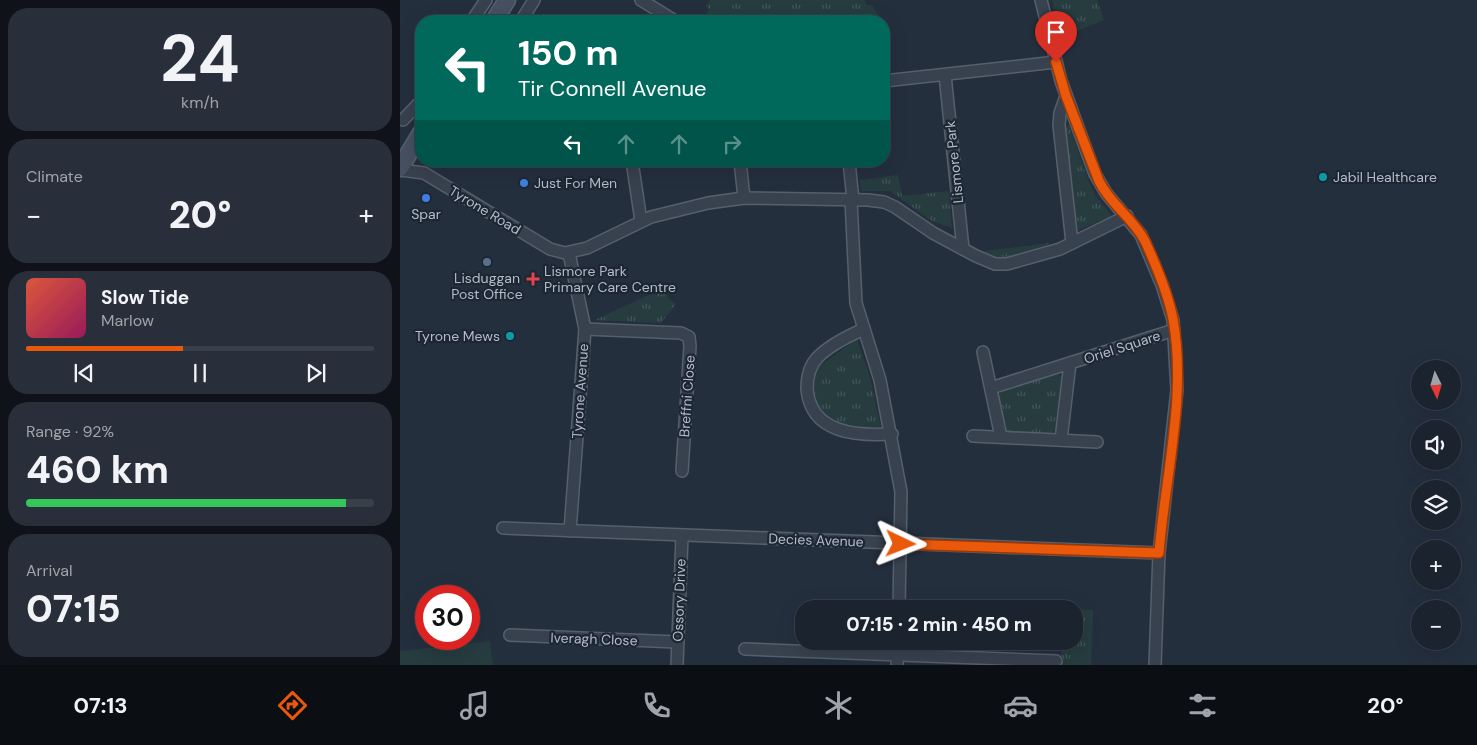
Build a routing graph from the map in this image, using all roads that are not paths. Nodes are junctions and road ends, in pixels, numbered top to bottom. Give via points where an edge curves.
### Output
1 (486, 0) edge
2 (507, 0) edge
3 (534, 0) edge
4 (641, 0) edge
5 (1041, 0) edge
6 (476, 15) edge
7 (498, 15) edge
8 (525, 15) edge
9 (665, 15) edge
10 (1056, 62) junction
11 (945, 75) junction
12 (890, 80) edge
13 (1066, 96) junction
14 (415, 107) edge
15 (403, 120) dead end
16 (415, 143) edge
17 (633, 167) edge
18 (741, 167) edge
19 (849, 167) edge
20 (400, 169) edge
21 (744, 198) junction
22 (852, 200) junction
23 (1127, 216) junction
24 (641, 220) junction
25 (1072, 243) junction
26 (963, 249) junction
27 (569, 253) junction
28 (584, 329) junction
29 (864, 329) junction
30 (1174, 330) junction
31 (983, 352) dead end
32 (1070, 363) junction
33 (991, 388) junction
34 (892, 434) junction
35 (972, 436) dead end
36 (1001, 437) junction
37 (1061, 440) junction
38 (1097, 442) dead end
39 (682, 471) dead end
40 (503, 528) dead end
41 (570, 531) junction
42 (682, 536) junction
43 (901, 544) junction
44 (1159, 553) junction
45 (899, 600) edge
46 (510, 635) dead end
47 (677, 642) junction
48 (745, 648) dead end
49 (897, 660) edge
50 (1056, 661) dead end
51 (677, 665) edge
52 (1155, 665) edge

1 - 6 street
2 - 7 street
3 - 8 street
4 - 9 street
5 - 10 street
10 - 11 street
10 - 13 street
11 - 12 street
11 - 26 street, Lismore Park
13 - 23 street via 1101,186
13 - 25 street via 1059,126
14 - 15 street
16 - 20 street
17 - 24 street
18 - 21 street
19 - 22 street
20 - 27 street, Tyrone Road via 424,173 550,249
21 - 22 street
21 - 24 street via 687,207
22 - 26 street via 890,204
22 - 29 street via 854,295
23 - 25 street
23 - 30 street via 1145,242 1168,301
24 - 27 street via 596,244
25 - 26 street via 1007,264 989,262
27 - 28 street, Tyrone Avenue
28 - 39 street, Breffni Close via 681,333 689,337
28 - 41 street, Tyrone Avenue
29 - 34 street
29 - 34 street via 817,358 808,376 809,397 819,418 832,428 859,435
30 - 32 street, Oriel Square
30 - 44 street via 1177,400
31 - 33 street
32 - 33 street, Oriel Square
32 - 37 street, Oriel Square
33 - 36 street
34 - 43 street via 901,492
35 - 36 street
36 - 37 street
37 - 38 street
40 - 41 street, Decies Avenue
41 - 42 street, Decies Avenue
42 - 43 street, Decies Avenue
42 - 47 street, Ossory Drive
43 - 44 street, Decies Avenue
43 - 45 street
44 - 52 street
46 - 47 street, Iveragh Close
47 - 51 street, Ossory Drive
48 - 49 street
49 - 50 street

